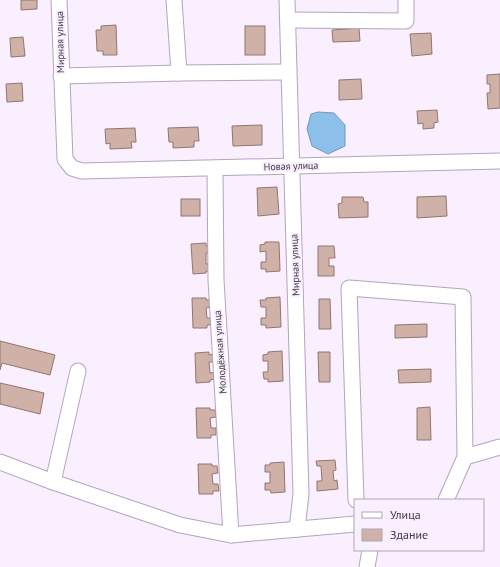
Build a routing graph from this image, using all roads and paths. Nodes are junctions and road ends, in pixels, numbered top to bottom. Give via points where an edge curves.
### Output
1 (59, 0) edge
2 (174, 0) edge
3 (286, 0) edge
4 (406, 0) edge
5 (288, 20) junction
6 (288, 72) junction
7 (179, 73) junction
8 (61, 76) junction
9 (500, 161) edge
10 (292, 166) junction
11 (215, 169) junction
12 (82, 171) joint
13 (78, 371) dead end
14 (500, 447) edge
15 (465, 457) junction
16 (0, 462) edge
17 (53, 482) junction
18 (356, 499) edge
19 (446, 499) edge
20 (354, 524) edge
21 (297, 529) junction
22 (231, 535) junction
23 (370, 551) edge
24 (368, 567) edge

1 - 8 street, Мирная улица
2 - 7 street
3 - 5 street, Мирная улица
4 - 5 street via 406,21
5 - 6 street, Мирная улица
6 - 7 street
6 - 10 street, Мирная улица
7 - 8 street
8 - 12 street, Мирная улица via 65,159 72,168
9 - 10 street, Новая улица
10 - 11 street, Новая улица
10 - 21 street, Мирная улица via 301,494
11 - 12 street, Новая улица
11 - 22 street, Молодёжная улица via 216,280
13 - 17 street
14 - 15 street
15 - 18 street via 463,297 349,288
15 - 19 street
16 - 17 street
17 - 22 street via 180,525
20 - 21 street
21 - 22 street
23 - 24 street

